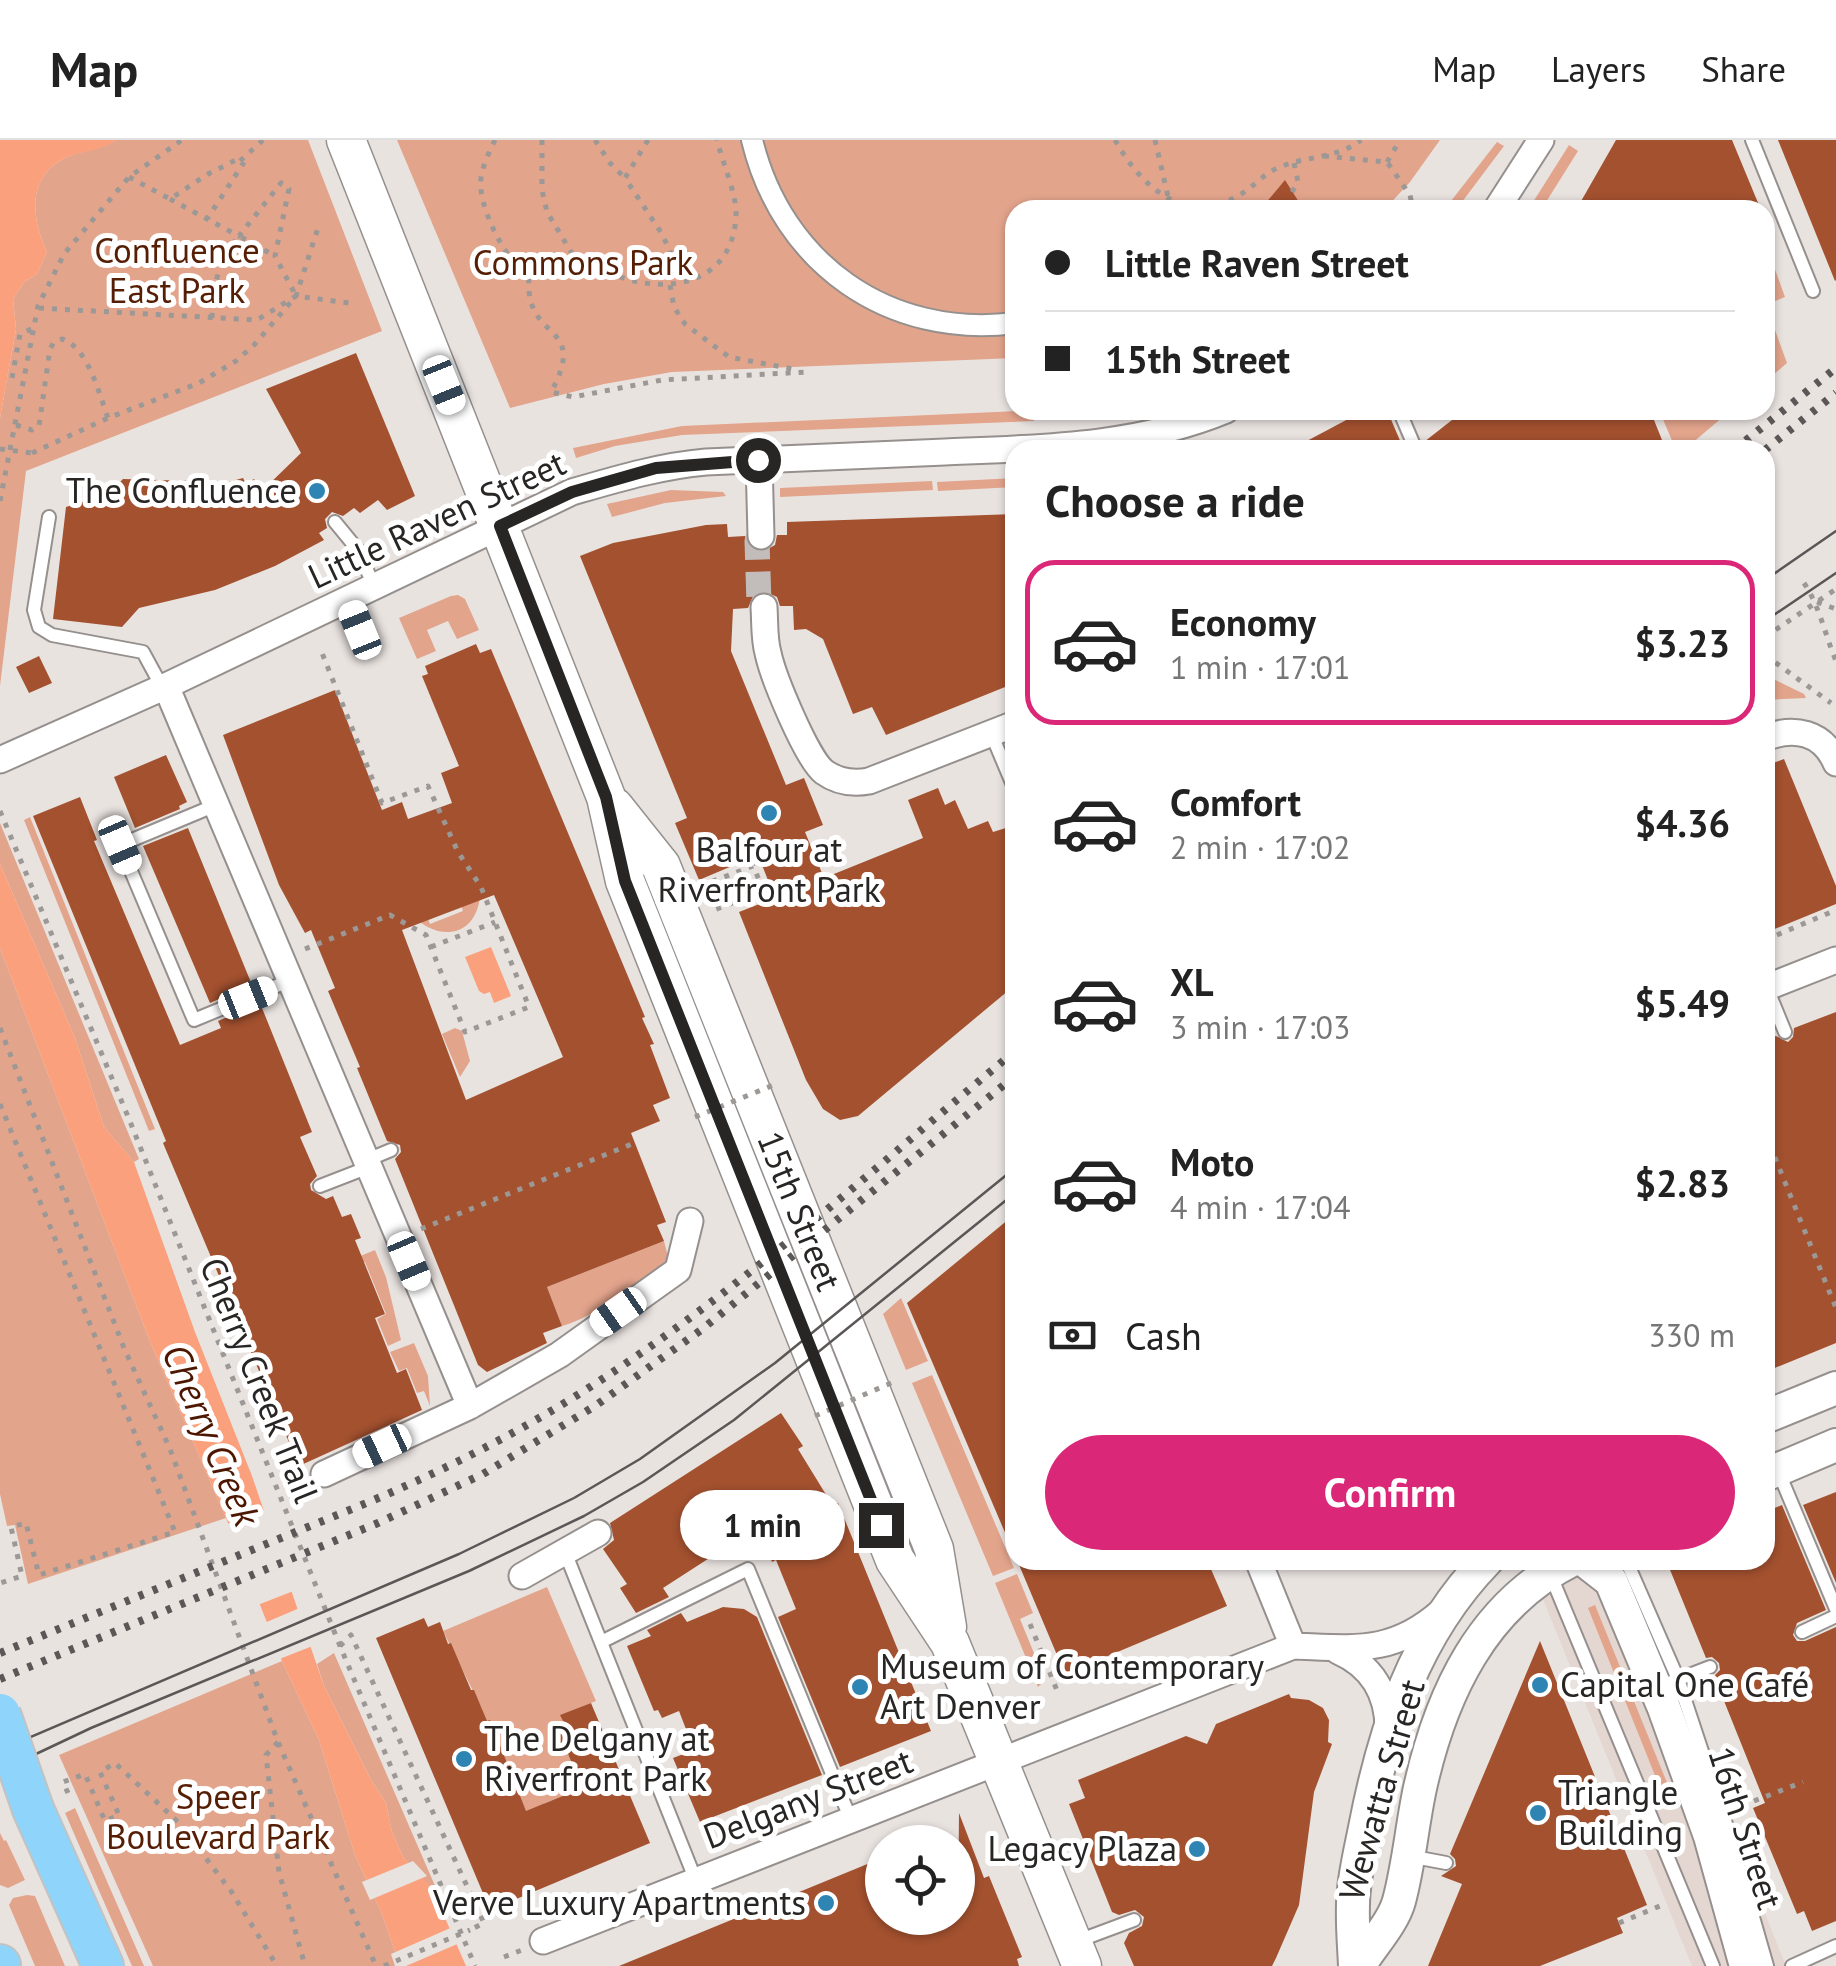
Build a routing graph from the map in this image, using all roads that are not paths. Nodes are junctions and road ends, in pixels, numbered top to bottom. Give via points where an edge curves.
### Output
1 (346, 140) edge
2 (752, 140) edge
3 (1542, 140) edge
4 (1752, 140) edge
5 (1503, 200) edge
6 (1813, 291) dead end
7 (1005, 323) edge
8 (1210, 420) edge
9 (1124, 440) edge
10 (1179, 440) edge
11 (1005, 449) edge
12 (758, 460) junction
13 (49, 516) dead end
14 (336, 522) dead end
15 (500, 526) junction
16 (762, 536) tunnel mouth
17 (374, 586) junction
18 (348, 599) junction
19 (764, 606) tunnel mouth
20 (360, 630) dead end
21 (164, 686) junction
22 (1003, 728) edge
23 (1775, 735) edge
24 (0, 760) edge
25 (1836, 763) edge
26 (216, 805) junction
27 (1836, 960) edge
28 (290, 980) junction
29 (1775, 984) edge
30 (1775, 1009) edge
31 (1785, 1032) dead end
32 (391, 1150) dead end
33 (368, 1163) junction
34 (320, 1186) dead end
35 (690, 1221) dead end
36 (1836, 1388) edge
37 (470, 1406) junction
38 (1775, 1414) edge
39 (1835, 1450) edge
40 (1775, 1471) edge
41 (324, 1474) dead end
42 (1775, 1480) edge
43 (598, 1534) dead end
44 (565, 1552) junction
45 (1262, 1570) edge
46 (1479, 1570) edge
47 (1549, 1570) edge
48 (1558, 1570) edge
49 (1597, 1570) edge
50 (1629, 1570) edge
51 (522, 1576) dead end
52 (1452, 1601) junction
53 (1836, 1609) edge
54 (1836, 1616) edge
55 (1802, 1632) dead end
56 (601, 1642) junction
57 (1293, 1646) junction
58 (1324, 1647) junction
59 (1710, 1667) dead end
60 (1667, 1683) junction
61 (0, 1714) edge
62 (1388, 1731) junction
63 (998, 1762) junction
64 (852, 1820) junction
65 (1407, 1856) junction
66 (1446, 1863) dead end
67 (696, 1881) junction
68 (1134, 1920) dead end
69 (543, 1941) dead end
70 (1836, 1946) edge
71 (1076, 1959) edge
72 (103, 1966) edge
73 (1357, 1966) edge
74 (1713, 1966) edge
75 (1746, 1966) edge
76 (1768, 1966) edge
77 (1792, 1966) edge

1 - 15 main road, 15th Street
2 - 7 street via 790,224 845,283 906,315 951,326
3 - 5 street
4 - 6 lane
8 - 10 street, Little Raven Street
9 - 10 street, Little Raven Street
11 - 12 street, Little Raven Street
12 - 15 street, Little Raven Street via 656,468 572,492
12 - 16 street
13 - 21 lane via 34,610 39,627 52,636 144,652
14 - 17 lane
15 - 17 street, Little Raven Street
15 - 63 main road, 15th Street via 606,797 661,866 934,1549 950,1643
17 - 18 street, Little Raven Street
18 - 20 lane
18 - 21 street, Little Raven Street
19 - 22 street via 768,656 809,755 828,775 869,780
21 - 24 street, Little Raven Street
21 - 26 street
23 - 25 street via 1796,731 1819,740
26 - 28 street
26 - 28 lane via 120,845 194,1020
27 - 29 street
28 - 33 street
30 - 31 lane
32 - 33 lane
33 - 34 lane
33 - 37 street
35 - 37 street via 678,1270 559,1355
36 - 38 street
37 - 41 street
39 - 40 street
42 - 53 lane
43 - 44 street
44 - 51 street
44 - 56 lane
45 - 57 street
46 - 52 street, Wewatta Street
47 - 65 street, Wewatta Street via 1488,1627 1452,1687 1435,1731
48 - 74 lane
49 - 60 street, 16th Street via 1611,1581
50 - 60 lane, 16th Street
52 - 58 street, Delgany Street via 1423,1627 1387,1644
52 - 62 street, Wewatta Street via 1408,1676
54 - 55 lane
56 - 64 lane via 748,1569
56 - 67 lane
57 - 58 street, Delgany Street
57 - 63 street, Delgany Street
58 - 62 street, Delgany Street via 1354,1658 1377,1682
59 - 60 lane
60 - 75 street, 16th Street
60 - 76 lane, 16th Street via 1728,1830
61 - 72 main road, bridge via 50,1801
62 - 73 street, Wewatta Street via 1354,1890
63 - 64 street, Delgany Street
63 - 71 main road, 15th Street
64 - 67 street, Delgany Street
65 - 66 lane
65 - 73 street, Wewatta Street via 1398,1905
67 - 69 street, Delgany Street
68 - 71 lane
70 - 77 lane

